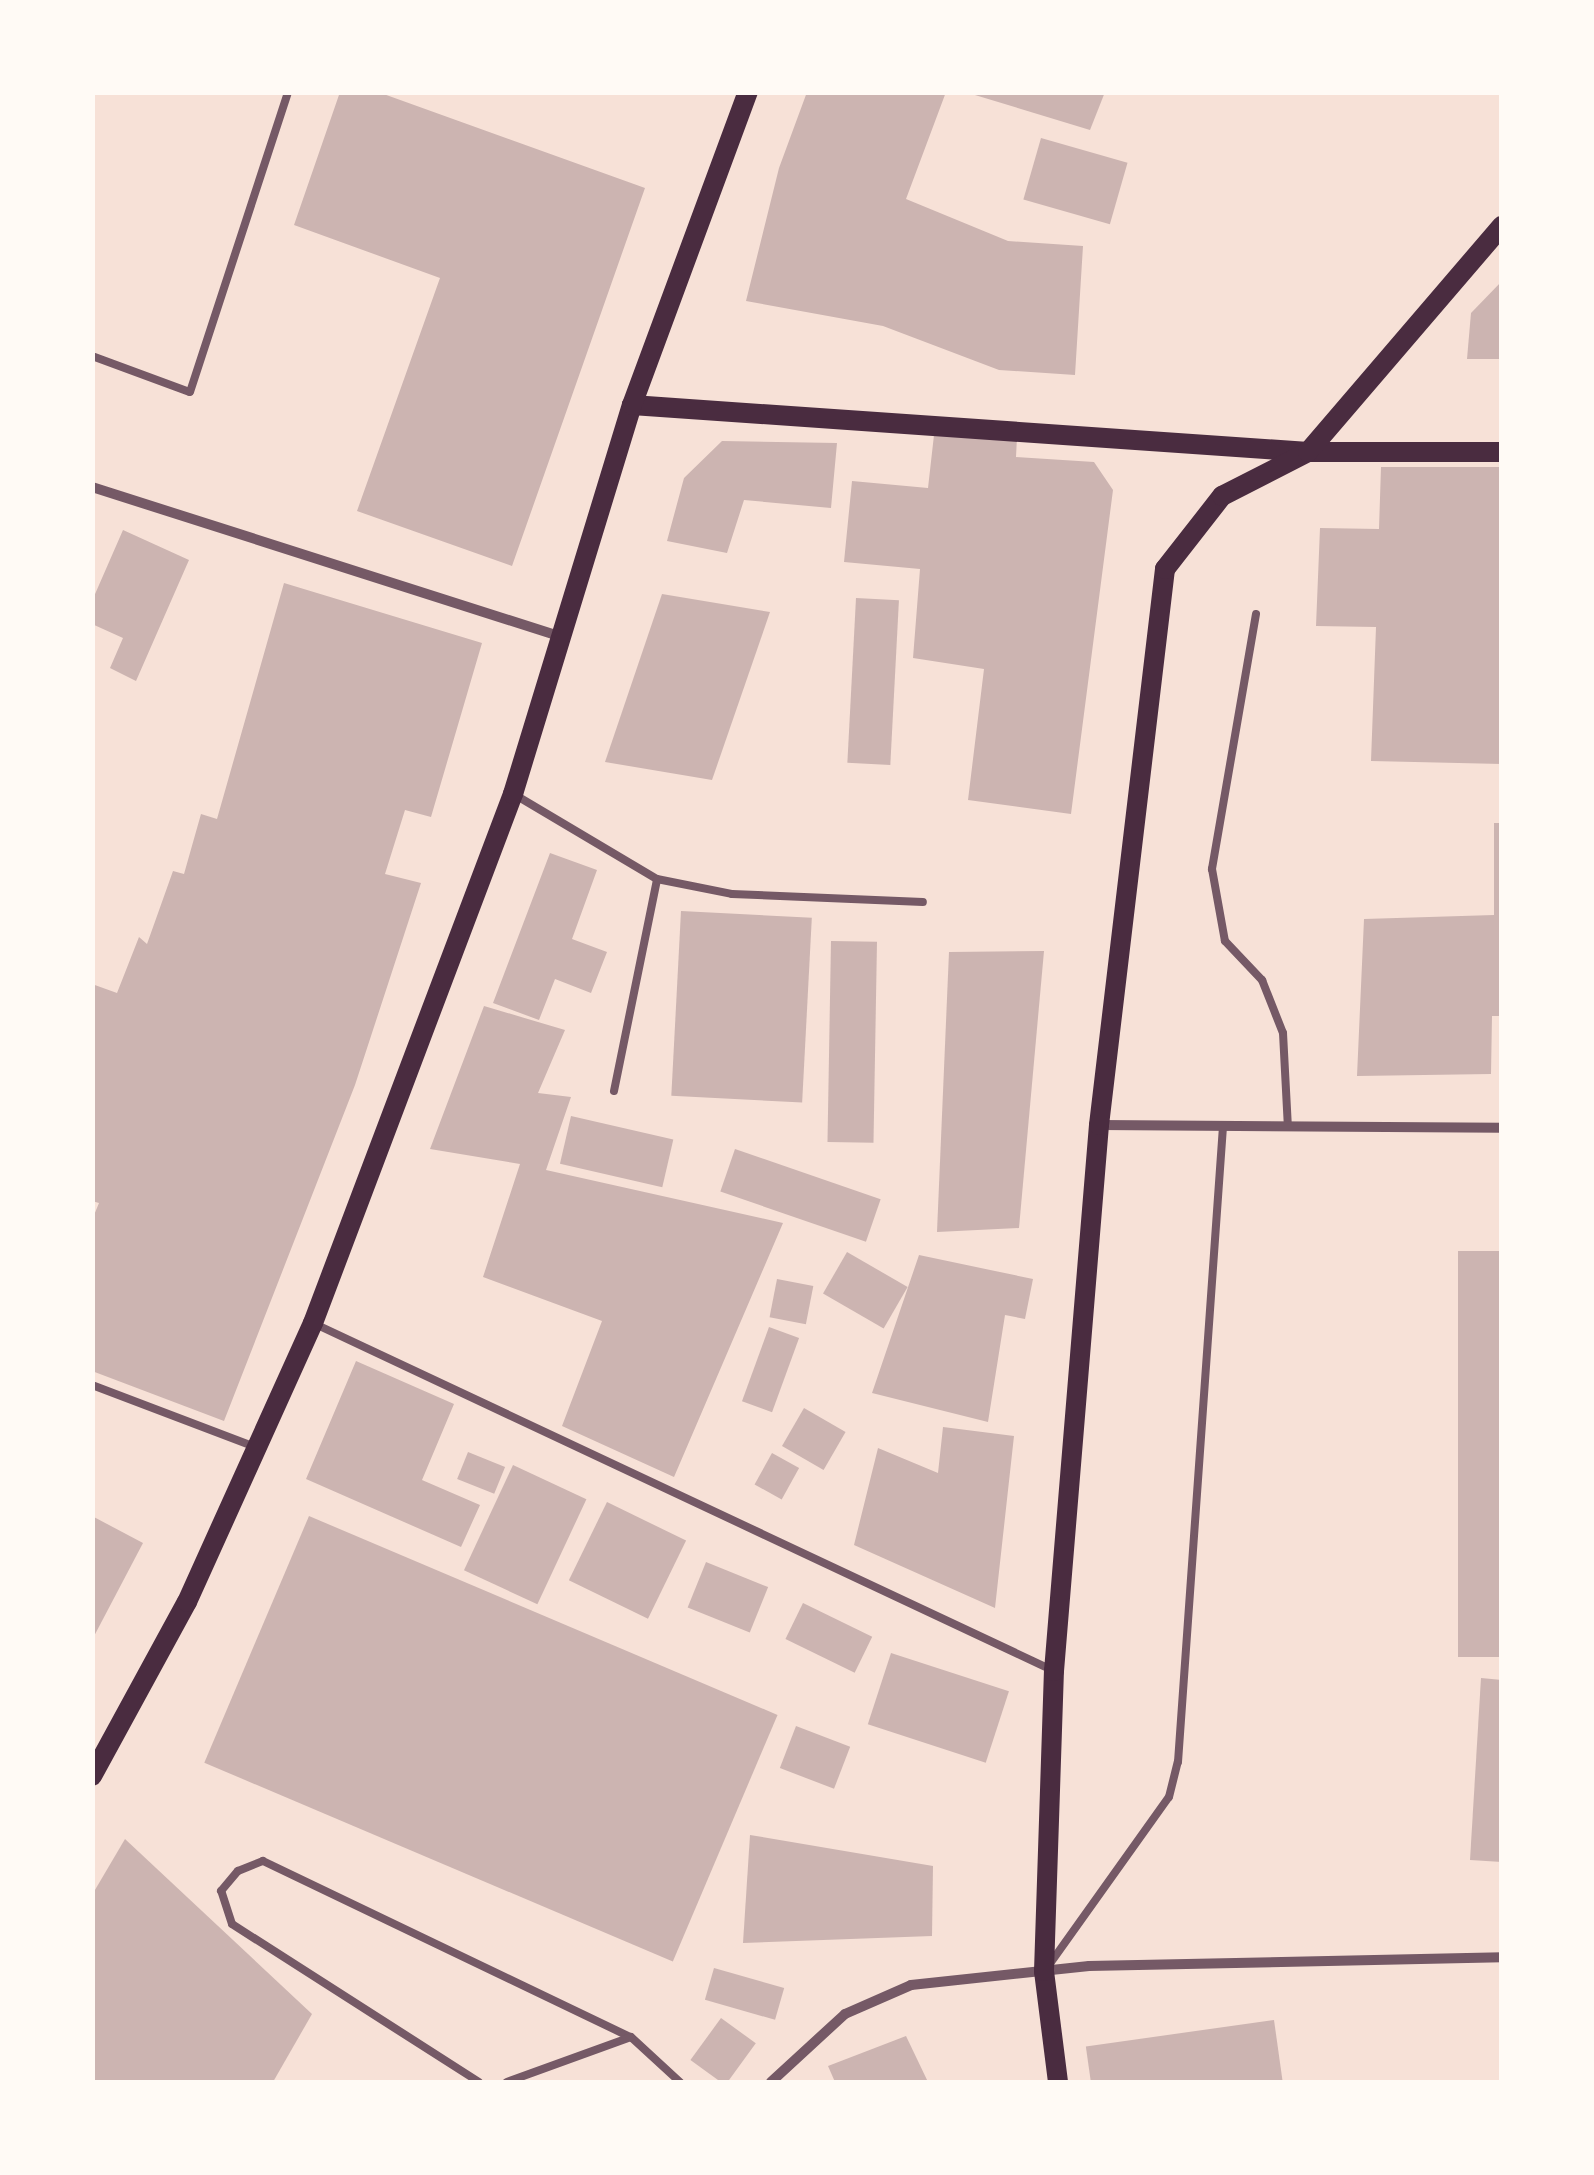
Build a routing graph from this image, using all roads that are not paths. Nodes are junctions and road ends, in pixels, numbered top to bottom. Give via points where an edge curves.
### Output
1 (288, 92) edge
2 (748, 92) edge
3 (1502, 226) edge
4 (92, 356) edge
5 (632, 405) junction
6 (1308, 452) junction
7 (1502, 452) edge
8 (92, 487) edge
9 (1256, 614) dead end
10 (559, 636) junction
11 (513, 794) junction
12 (658, 879) junction
13 (923, 902) dead end
14 (614, 1091) dead end
15 (1099, 1125) junction
16 (1223, 1126) junction
17 (1288, 1127) junction
18 (1502, 1128) edge
19 (313, 1323) junction
20 (92, 1385) edge
21 (255, 1447) junction
22 (1054, 1670) junction
23 (101, 1744) edge
24 (92, 1776) edge
25 (1502, 1957) edge
26 (1044, 1971) junction
27 (631, 2037) junction
28 (479, 2082) edge
29 (507, 2082) edge
30 (680, 2082) edge
31 (771, 2082) edge
32 (1058, 2082) edge

1 - 4 lane via 190,392
2 - 5 main road
3 - 6 main road
5 - 6 main road
5 - 10 main road
6 - 7 main road
6 - 15 main road via 1222,496 1165,569
8 - 10 street
9 - 17 lane via 1212,869 1225,942 1262,980 1283,1033
10 - 11 main road
11 - 12 lane
11 - 19 main road
12 - 13 lane via 732,894
12 - 14 lane
15 - 16 street
15 - 22 main road
16 - 17 street
16 - 26 lane via 1178,1762 1169,1797
17 - 18 street
19 - 21 main road
19 - 22 lane
20 - 21 lane
21 - 23 main road via 187,1602
22 - 26 main road
23 - 24 main road
25 - 26 street
26 - 31 street via 912,1985 845,2014
26 - 32 main road
27 - 28 lane via 263,1861 238,1871 222,1891 232,1924
27 - 29 lane
27 - 30 lane

